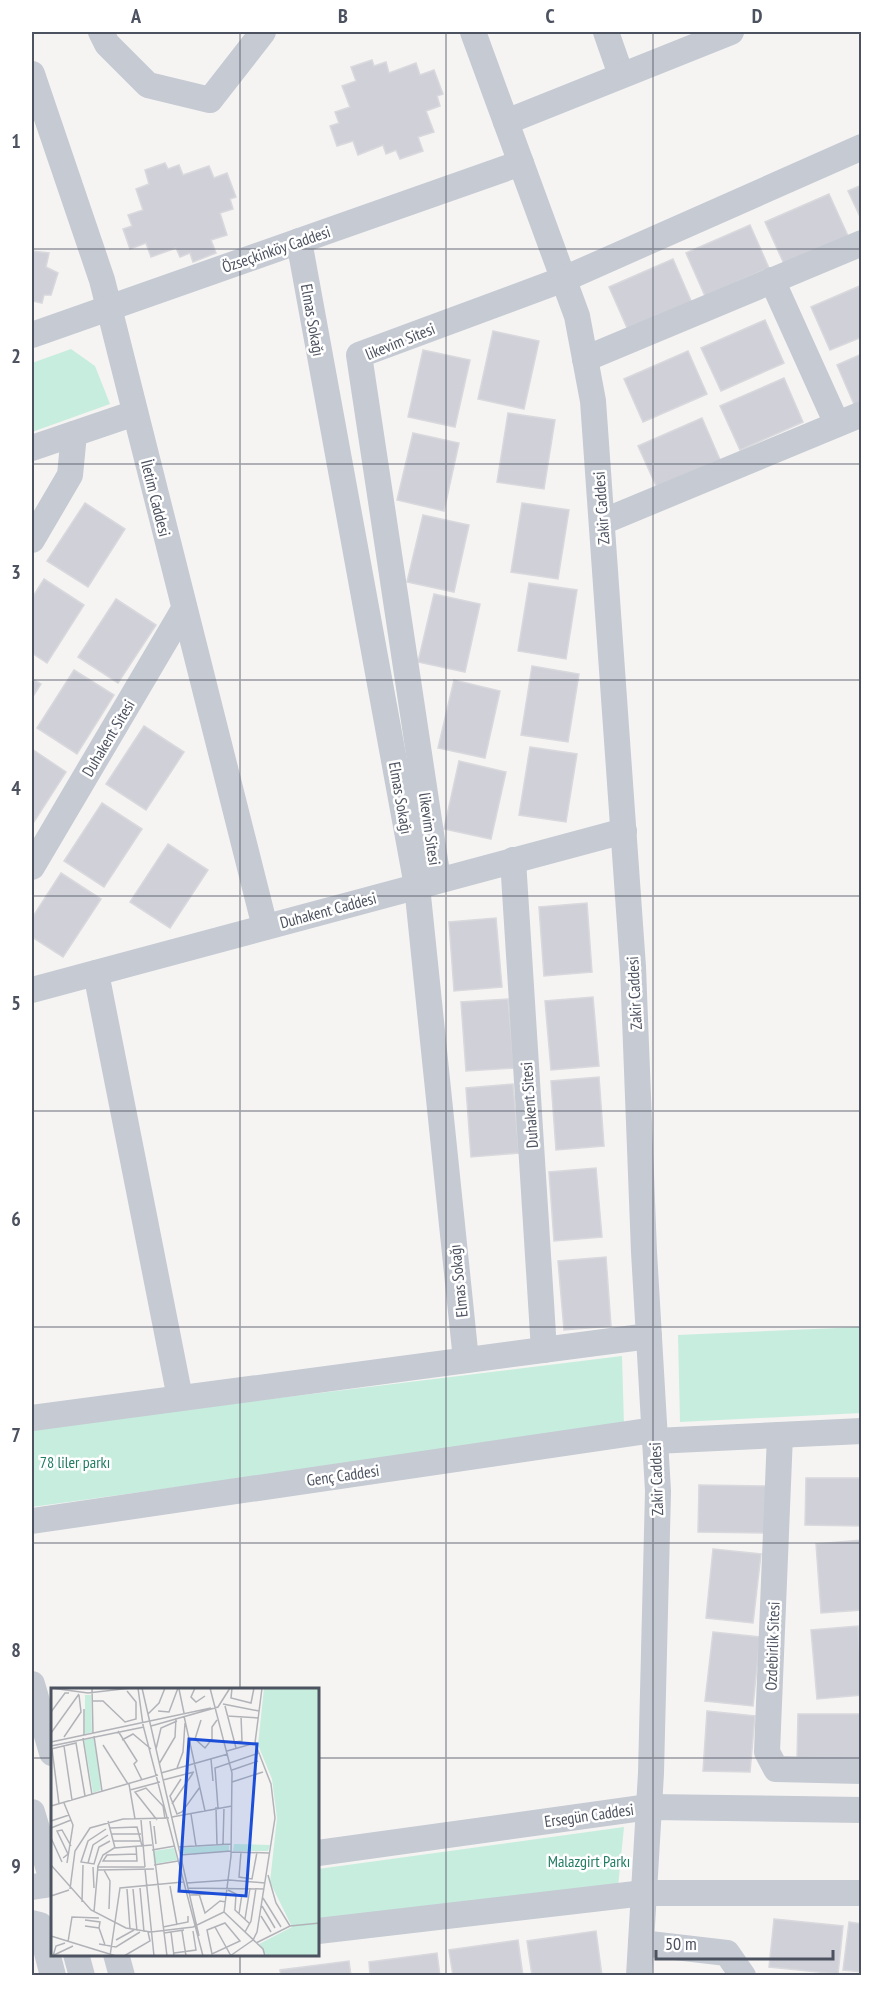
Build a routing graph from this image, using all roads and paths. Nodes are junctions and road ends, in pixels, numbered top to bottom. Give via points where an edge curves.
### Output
1 (101, 32) edge
2 (263, 32) edge
3 (473, 32) edge
4 (606, 32) edge
5 (730, 32) edge
6 (32, 74) edge
7 (621, 75) junction
8 (506, 122) junction
9 (861, 147) edge
10 (522, 163) junction
11 (299, 241) junction
12 (861, 243) edge
13 (564, 279) junction
14 (772, 280) junction
15 (109, 308) junction
16 (32, 335) edge
17 (585, 359) junction
18 (135, 413) junction
19 (861, 414) edge
20 (837, 424) junction
21 (74, 434) junction
22 (32, 448) edge
23 (602, 522) junction
24 (32, 540) edge
25 (184, 609) junction
26 (624, 831) junction
27 (513, 860) junction
28 (32, 867) edge
29 (428, 883) junction
30 (265, 927) junction
31 (96, 973) junction
32 (32, 990) edge
33 (649, 1336) junction
34 (544, 1350) junction
35 (466, 1360) junction
36 (180, 1398) junction
37 (32, 1418) edge
38 (861, 1431) edge
39 (780, 1435) junction
40 (655, 1436) junction
41 (32, 1521) edge
42 (32, 1684) edge
43 (51, 1750) edge
44 (861, 1771) edge
45 (649, 1807) junction
46 (861, 1810) edge
47 (32, 1812) edge
48 (320, 1853) edge
49 (51, 1878) edge
50 (51, 1882) edge
51 (32, 1887) edge
52 (644, 1893) junction
53 (861, 1893) edge
54 (32, 1923) edge
55 (320, 1931) edge
56 (641, 1943) junction
57 (77, 1956) edge
58 (117, 1956) edge
59 (748, 1975) edge
60 (53, 1976) edge
61 (82, 1976) edge
62 (122, 1976) edge
63 (639, 1976) edge

1 - 2 street via 107,44 148,85 210,99
3 - 8 street, Zakir Caddesi
4 - 7 street
5 - 7 street
6 - 15 street, İletim Caddesi
7 - 8 street
8 - 10 street, Zakir Caddesi
9 - 13 street, likevim Sitesi
10 - 11 street, Özseçkinköy Caddesi
10 - 13 street, Zakir Caddesi
11 - 15 street, Özseçkinköy Caddesi
11 - 29 street, Elmas Sokağı
12 - 14 street
13 - 17 street, Zakir Caddesi via 577,316
13 - 29 street, likevim Sitesi via 359,355
14 - 17 street
14 - 20 street
15 - 16 street, Özseçkinköy Caddesi
15 - 18 street, İletim Caddesi
17 - 23 street, Zakir Caddesi via 593,401
18 - 21 street
18 - 25 street, İletim Caddesi
19 - 20 street
20 - 23 street
21 - 22 street
21 - 24 street via 70,475
23 - 26 street, Zakir Caddesi
25 - 28 street, Duhakent Sitesi
25 - 30 street, İletim Caddesi
26 - 27 street, Duhakent Caddesi
26 - 33 street, Zakir Caddesi
27 - 29 street, Duhakent Caddesi
27 - 34 street, Duhakent Sitesi
29 - 30 street, Duhakent Caddesi
29 - 35 street, Elmas Sokağı
30 - 31 street, Duhakent Caddesi
31 - 32 street, Duhakent Caddesi
31 - 36 street
33 - 34 street
33 - 40 street, Zakir Caddesi
34 - 35 street
35 - 36 street
36 - 37 street
38 - 39 street, Genç Caddesi
39 - 40 street, Genç Caddesi
39 - 44 street, Ozdebirlik Sitesi via 767,1752 776,1769
40 - 41 street, Genç Caddesi
40 - 45 street, Zakir Caddesi via 658,1491
42 - 43 street
45 - 46 street, Ersegün Caddesi
45 - 48 street, Ersegün Caddesi
45 - 52 street, Zakir Caddesi
47 - 49 street
50 - 51 street
52 - 53 street
52 - 55 street
52 - 56 street, Zakir Caddesi
54 - 60 street via 39,1925
56 - 59 street via 727,1953
56 - 63 street, Zakir Caddesi
57 - 61 street
58 - 62 street

